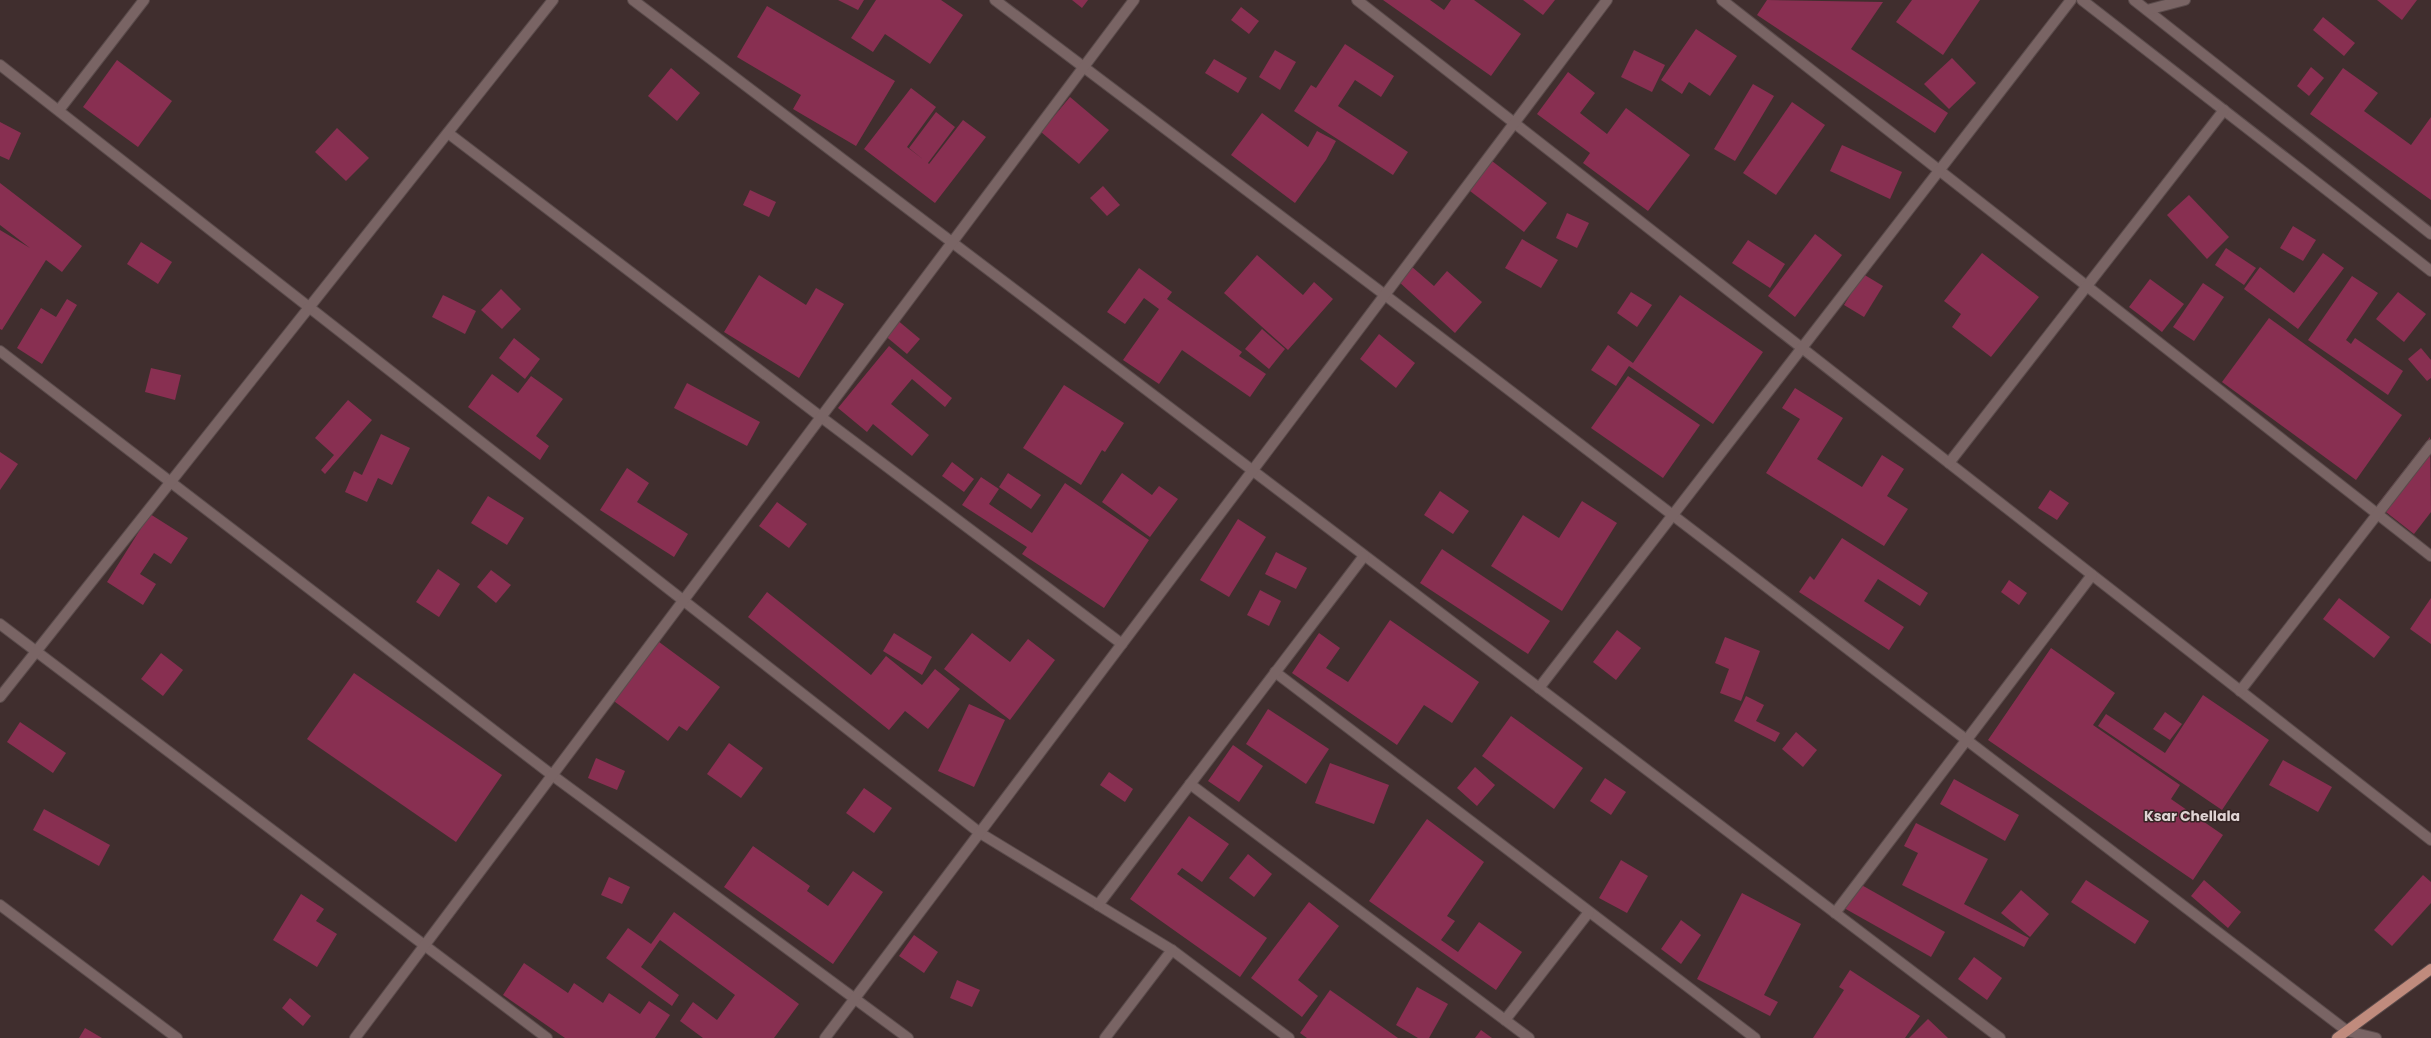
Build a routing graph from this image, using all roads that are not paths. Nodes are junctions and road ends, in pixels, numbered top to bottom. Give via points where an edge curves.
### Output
1 (144, 0) edge
2 (553, 0) edge
3 (633, 0) edge
4 (995, 0) edge
5 (1134, 0) edge
6 (1357, 0) edge
7 (1607, 0) edge
8 (1722, 0) edge
9 (2071, 0) edge
10 (2082, 0) edge
11 (2134, 0) edge
12 (2185, 0) edge
13 (2147, 10) junction
14 (0, 65) edge
15 (1083, 67) junction
16 (59, 110) junction
17 (2224, 110) junction
18 (1514, 122) junction
19 (448, 133) junction
20 (1939, 170) junction
21 (2431, 234) edge
22 (951, 242) junction
23 (2431, 271) edge
24 (2087, 286) junction
25 (1385, 295) junction
26 (311, 306) junction
27 (1801, 347) junction
28 (0, 351) edge
29 (821, 417) junction
30 (2431, 445) edge
31 (1949, 463) junction
32 (1252, 471) junction
33 (171, 481) junction
34 (1672, 515) junction
35 (2378, 515) junction
36 (1364, 556) junction
37 (2431, 556) edge
38 (2092, 575) junction
39 (684, 600) junction
40 (0, 624) edge
41 (1122, 644) junction
42 (36, 651) junction
43 (1275, 672) junction
44 (1539, 688) junction
45 (2240, 691) junction
46 (0, 697) edge
47 (1967, 741) junction
48 (552, 775) junction
49 (1190, 784) junction
50 (980, 833) junction
51 (2431, 840) edge
52 (0, 905) edge
53 (1098, 905) junction
54 (1589, 912) junction
55 (1835, 913) junction
56 (424, 946) junction
57 (1172, 950) junction
58 (2431, 969) edge
59 (856, 997) junction
60 (1505, 1020) junction
61 (2346, 1031) junction
62 (177, 1038) edge
63 (355, 1038) edge
64 (547, 1038) edge
65 (825, 1038) edge
66 (908, 1038) edge
67 (1105, 1038) edge
68 (1290, 1038) edge
69 (1529, 1038) edge
70 (1755, 1038) edge
71 (2000, 1038) edge
72 (2337, 1038) edge
73 (2376, 1038) edge

1 - 16 street
2 - 19 street
3 - 22 street
4 - 15 street
5 - 15 street
6 - 18 street
7 - 18 street
8 - 20 street
9 - 20 street
10 - 17 street
11 - 13 street
12 - 13 street
13 - 21 street
14 - 16 street
15 - 22 street
15 - 25 street
16 - 26 street
17 - 23 street
17 - 24 street
18 - 25 street
18 - 27 street
19 - 26 street
19 - 29 street
20 - 24 street
20 - 27 street
22 - 29 street
22 - 32 street
24 - 31 street
24 - 35 street
25 - 32 street
25 - 34 street
26 - 33 street
26 - 39 street
27 - 31 street
27 - 34 street
28 - 33 street
29 - 39 street
29 - 41 street
30 - 35 street
31 - 38 street
32 - 36 street
32 - 41 street
33 - 42 street
33 - 48 street
34 - 44 street
34 - 47 street
35 - 37 street
35 - 45 street
36 - 43 street
36 - 44 street
38 - 45 street
38 - 47 street
39 - 48 street
39 - 50 street
40 - 42 street
41 - 50 street
42 - 46 street
42 - 56 street
43 - 49 street
43 - 54 street
44 - 55 street
45 - 51 street
47 - 55 street
47 - 61 street
48 - 56 street
48 - 59 street
49 - 53 street
49 - 60 street
50 - 53 street
50 - 59 street
52 - 62 street
53 - 57 street
54 - 60 street
54 - 70 street
55 - 71 street
56 - 63 street
56 - 64 street
57 - 67 street
57 - 68 street
58 - 61 main road
59 - 65 street
59 - 66 street
60 - 69 street
61 - 72 main road
61 - 73 street

